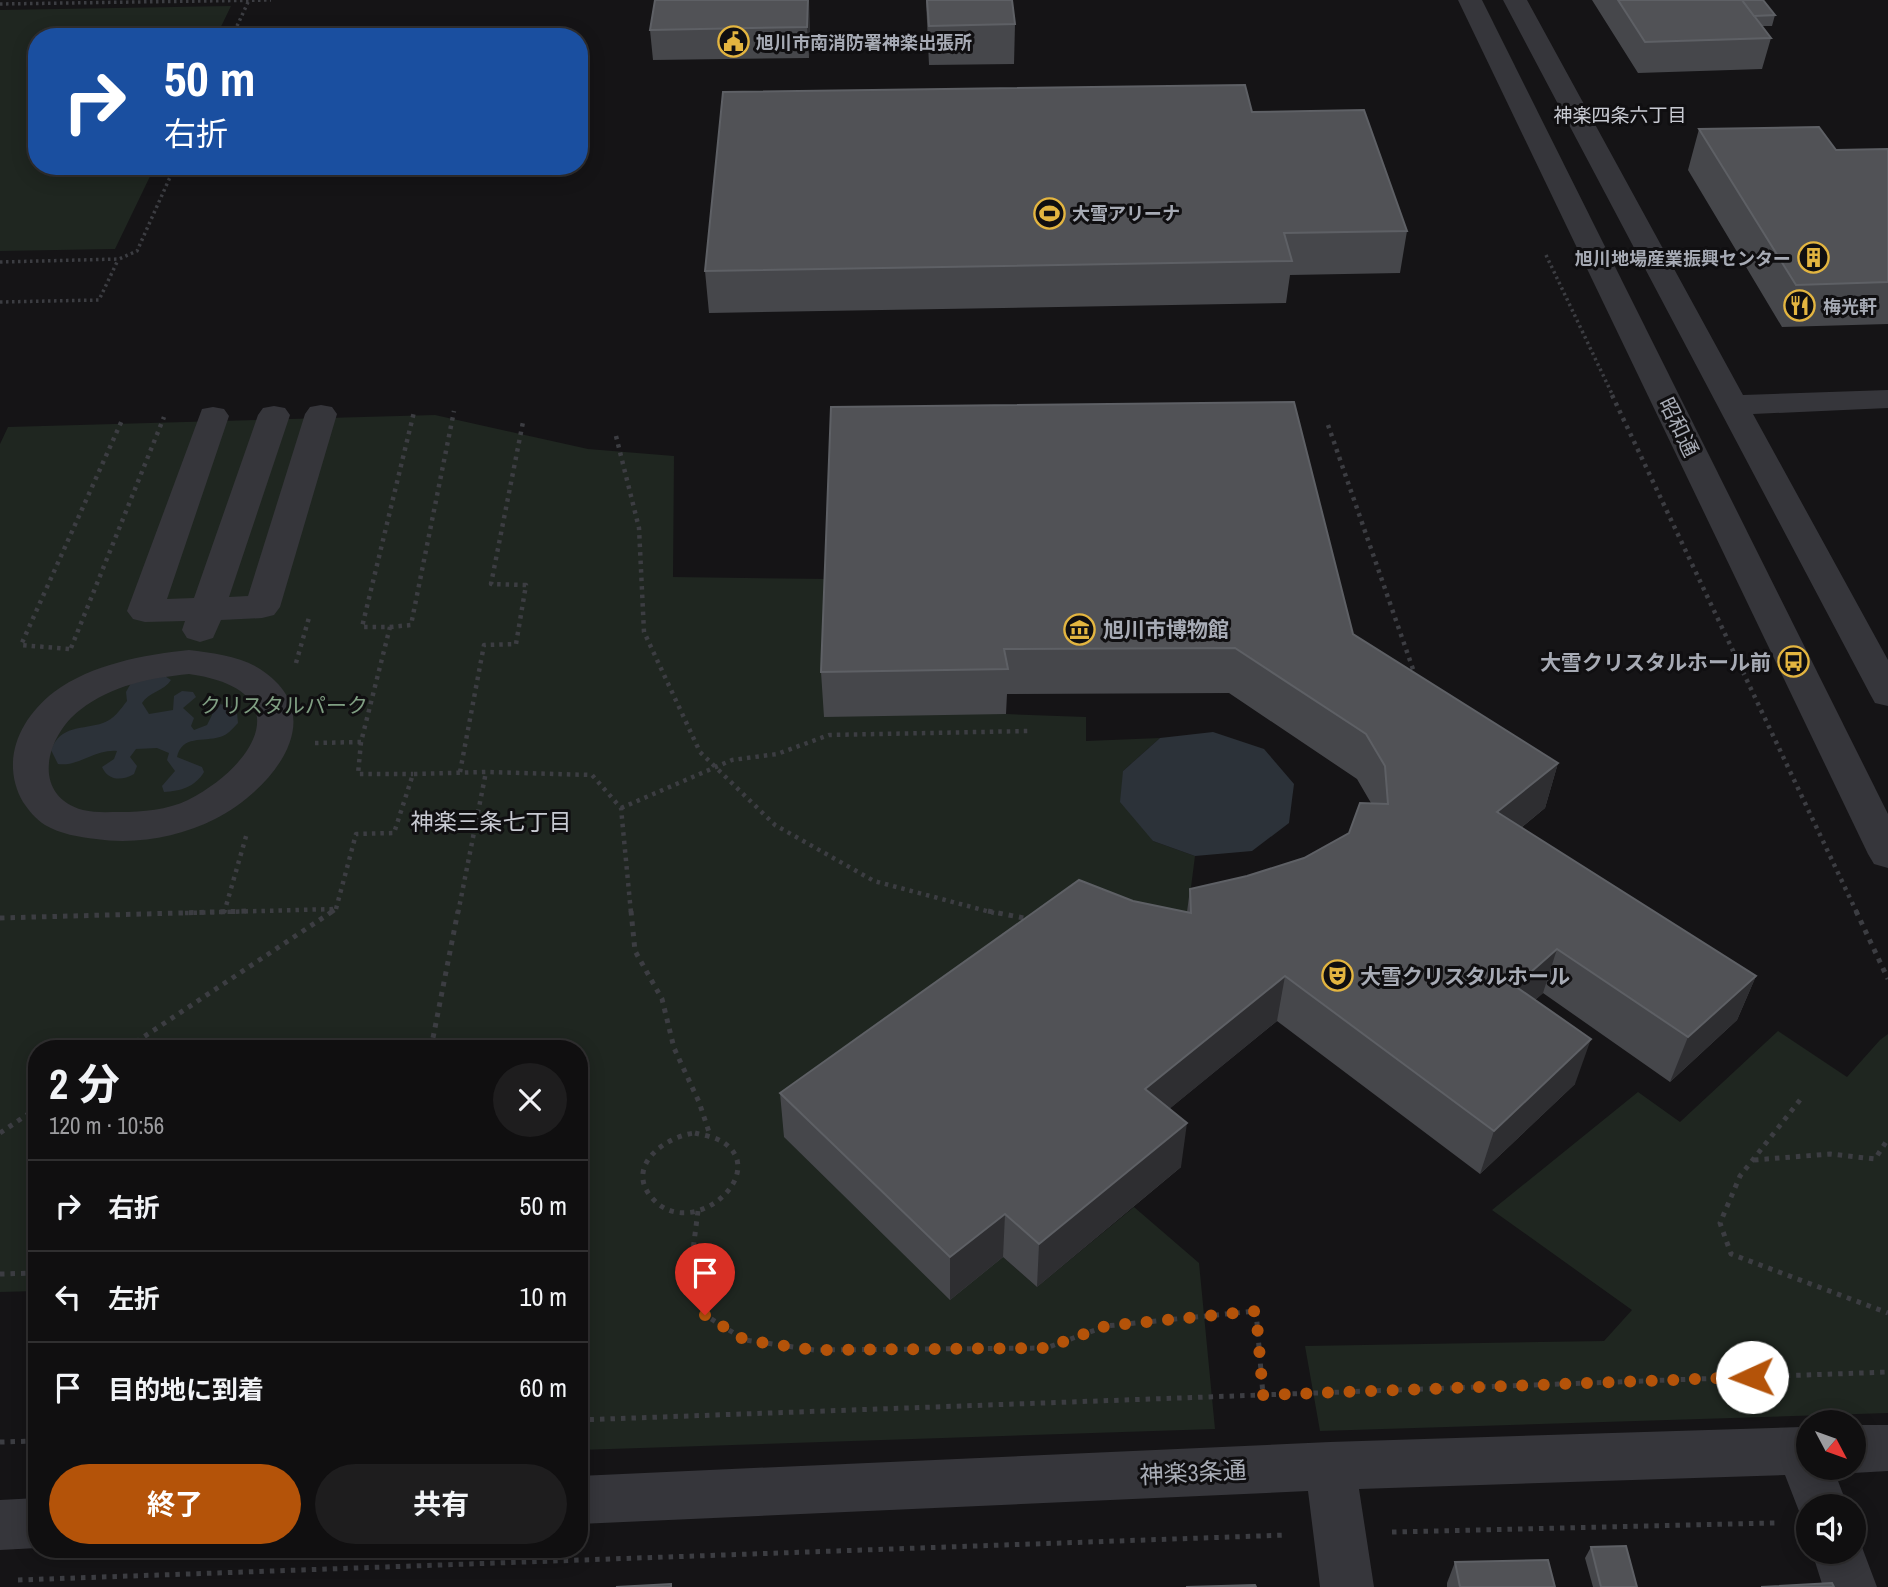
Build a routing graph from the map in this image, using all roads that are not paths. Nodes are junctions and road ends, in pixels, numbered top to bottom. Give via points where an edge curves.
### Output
1 (1470, 0) edge
2 (1514, 0) edge
3 (1888, 399) edge
4 (1732, 405) junction
5 (321, 414) dead end
6 (274, 415) dead end
7 (213, 416) dead end
8 (189, 662) junction
9 (1888, 694) edge
10 (1888, 854) edge
11 (1888, 1448) edge
12 (1866, 1449) edge
13 (1796, 1451) edge
14 (1330, 1466) junction
15 (588, 1500) edge
16 (28, 1523) edge
17 (0, 1525) edge
18 (1842, 1564) edge
19 (1347, 1587) edge
20 (1850, 1587) edge

1 - 10 street, 昭和通
2 - 4 street
3 - 4 street
4 - 9 street
5 - 7 street via 262,607 145,611
6 - 8 street
8 - 8 street via 115,675 81,692 53,714 34,738 27,767 36,794 58,814 94,826 136,827 181,818 222,799 254,774 272,745 276,720 269,696 250,678 223,667
11 - 12 street
13 - 14 street, 神楽3条通
14 - 15 street, 神楽3条通
14 - 19 street
16 - 17 street
18 - 20 street

